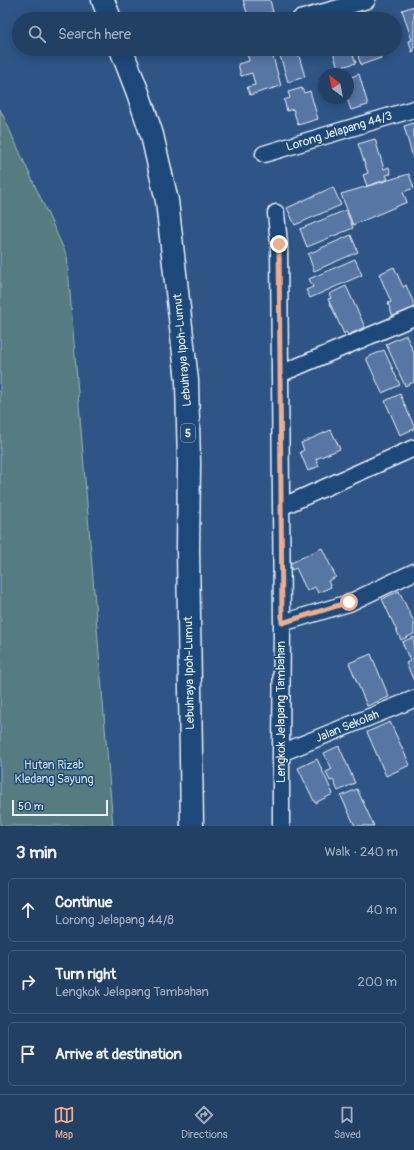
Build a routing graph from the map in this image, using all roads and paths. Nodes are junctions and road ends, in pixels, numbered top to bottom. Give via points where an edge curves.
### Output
1 (103, 0) edge
2 (367, 0) edge
3 (107, 12) edge
4 (325, 12) edge
5 (124, 56) edge
6 (414, 109) edge
7 (264, 154) dead end
8 (276, 213) dead end
9 (414, 317) edge
10 (280, 374) junction
11 (414, 448) edge
12 (281, 507) junction
13 (414, 572) edge
14 (282, 623) junction
15 (414, 699) edge
16 (281, 753) junction
17 (192, 826) edge
18 (282, 826) edge

1 - 3 highway
2 - 4 street
5 - 17 highway, Lebuhraya Ipoh-Lumut / 5 via 152,135 167,201 186,381
6 - 7 street, Lorong Jelapang 44/3
8 - 10 street, Lengkok Jelapang Tambahan via 279,244
9 - 10 street
10 - 12 street, Lengkok Jelapang Tambahan
11 - 12 street
12 - 14 street, Lengkok Jelapang Tambahan
13 - 14 street via 349,602
14 - 16 street, Lengkok Jelapang Tambahan
15 - 16 street, Jalan Sekolah
16 - 18 street, Lengkok Jelapang Tambahan

